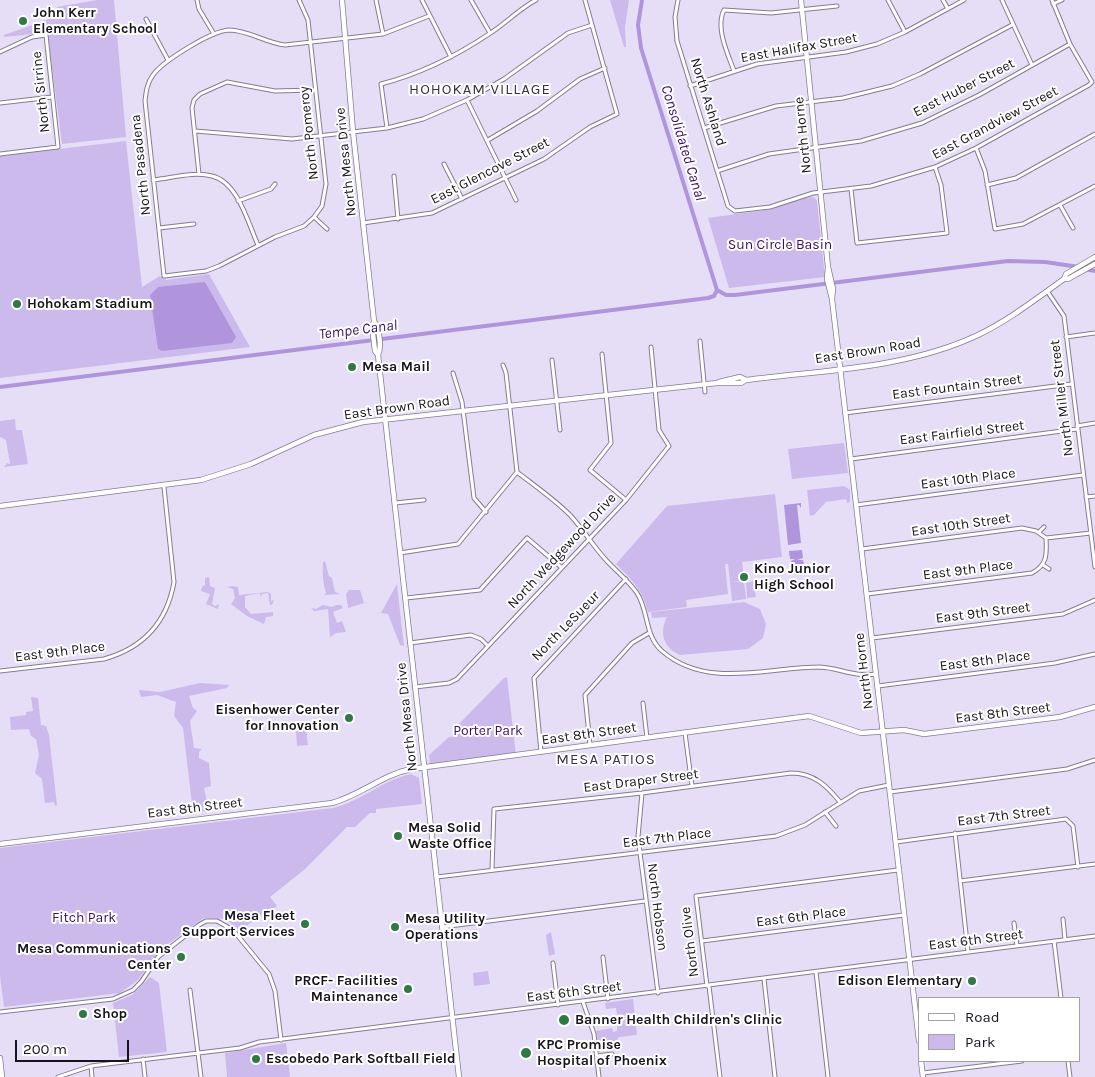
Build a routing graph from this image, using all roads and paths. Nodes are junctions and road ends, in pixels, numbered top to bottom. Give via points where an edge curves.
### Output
1 (197, 0) edge
2 (299, 0) edge
3 (342, 0) edge
4 (376, 0) edge
5 (422, 0) edge
6 (472, 0) edge
7 (536, 0) edge
8 (585, 0) edge
9 (678, 0) edge
10 (801, 0) edge
11 (888, 0) edge
12 (943, 0) edge
13 (964, 0) edge
14 (1002, 0) edge
15 (1062, 0) edge
16 (1052, 2) edge
17 (837, 6) dead end
18 (948, 9) junction
19 (802, 10) junction
20 (429, 16) junction
21 (146, 19) dead end
22 (592, 25) junction
23 (1012, 25) junction
24 (905, 32) junction
25 (490, 33) junction
26 (214, 34) junction
27 (382, 34) junction
28 (345, 39) junction
29 (310, 43) junction
30 (1070, 44) junction
31 (0, 52) edge
32 (450, 57) junction
33 (807, 58) junction
34 (168, 60) junction
35 (1032, 65) junction
36 (605, 68) junction
37 (734, 71) junction
38 (690, 86) junction
39 (315, 90) junction
40 (52, 97) junction
41 (467, 100) junction
42 (811, 102) junction
43 (0, 103) edge
44 (387, 128) junction
45 (704, 128) junction
46 (195, 130) junction
47 (353, 132) junction
48 (1095, 134) edge
49 (321, 136) junction
50 (488, 140) junction
51 (816, 147) junction
52 (976, 148) junction
53 (0, 154) edge
54 (444, 164) dead end
55 (935, 167) junction
56 (717, 171) junction
57 (199, 174) junction
58 (394, 176) dead end
59 (506, 177) junction
60 (154, 180) junction
61 (275, 184) dead end
62 (987, 185) junction
63 (1095, 186) edge
64 (851, 189) junction
65 (820, 192) junction
66 (462, 199) junction
67 (516, 200) dead end
68 (238, 201) junction
69 (1060, 205) junction
70 (730, 209) joint
71 (314, 217) junction
72 (398, 219) junction
73 (363, 223) junction
74 (194, 224) dead end
75 (159, 228) junction
76 (1073, 228) dead end
77 (327, 229) dead end
78 (258, 245) junction
79 (1095, 257) edge
80 (1094, 264) edge
81 (1064, 279) junction
82 (1047, 291) junction
83 (1095, 333) edge
84 (1066, 337) junction
85 (700, 341) dead end
86 (651, 347) dead end
87 (602, 354) dead end
88 (552, 360) dead end
89 (503, 365) dead end
90 (840, 368) junction
91 (452, 373) dead end
92 (705, 384) junction
93 (1072, 384) junction
94 (656, 390) junction
95 (706, 392) dead end
96 (606, 395) junction
97 (557, 400) junction
98 (509, 406) junction
99 (464, 410) junction
100 (845, 413) junction
101 (385, 419) junction
102 (1095, 423) edge
103 (1077, 428) junction
104 (560, 430) dead end
105 (850, 459) junction
106 (517, 472) junction
107 (1083, 475) junction
108 (164, 487) junction
109 (1095, 496) edge
110 (1086, 497) junction
111 (424, 500) dead end
112 (626, 500) junction
113 (395, 503) junction
114 (856, 505) junction
115 (0, 506) edge
116 (486, 512) junction
117 (1044, 527) dead end
118 (1039, 532) junction
119 (1091, 533) junction
120 (1046, 538) junction
121 (589, 540) junction
122 (1094, 545) edge
123 (861, 549) junction
124 (400, 553) junction
125 (1043, 565) junction
126 (561, 567) junction
127 (1095, 567) edge
128 (1049, 569) dead end
129 (626, 579) junction
130 (866, 594) junction
131 (405, 598) junction
132 (1095, 600) edge
133 (649, 633) junction
134 (871, 638) junction
135 (410, 643) junction
136 (488, 646) junction
137 (1095, 654) edge
138 (0, 671) edge
139 (876, 674) junction
140 (877, 686) junction
141 (415, 687) junction
142 (643, 703) dead end
143 (1095, 708) edge
144 (882, 732) junction
145 (685, 733) junction
146 (647, 738) junction
147 (590, 745) junction
148 (541, 752) junction
149 (1095, 760) edge
150 (423, 767) junction
151 (889, 785) junction
152 (692, 786) junction
153 (890, 792) junction
154 (642, 793) junction
155 (840, 802) junction
156 (825, 812) junction
157 (836, 826) dead end
158 (955, 833) junction
159 (895, 842) junction
160 (0, 844) edge
161 (639, 853) junction
162 (1095, 864) edge
163 (1078, 867) junction
164 (492, 869) junction
165 (898, 870) junction
166 (436, 877) junction
167 (960, 881) junction
168 (645, 901) junction
169 (904, 915) junction
170 (1063, 919) dead end
171 (1014, 923) dead end
172 (442, 927) junction
173 (1095, 936) edge
174 (1065, 940) junction
175 (702, 941) junction
176 (1054, 941) junction
177 (1017, 946) junction
178 (968, 952) junction
179 (603, 957) dead end
180 (909, 960) junction
181 (553, 962) dead end
182 (816, 972) junction
183 (764, 979) junction
184 (708, 986) junction
185 (190, 990) dead end
186 (658, 993) junction
187 (1061, 997) edge
188 (608, 999) junction
189 (583, 1002) junction
190 (558, 1004) junction
191 (0, 1012) edge
192 (452, 1019) junction
193 (918, 1033) edge
194 (280, 1040) junction
195 (198, 1053) junction
196 (612, 1054) dead end
197 (597, 1056) junction
198 (0, 1058) edge
199 (143, 1059) junction
200 (921, 1062) edge
201 (1015, 1062) edge
202 (1068, 1062) edge
203 (91, 1066) junction
204 (923, 1075) edge
205 (2, 1077) edge
206 (58, 1077) edge
207 (92, 1077) edge
208 (145, 1077) edge
209 (200, 1077) edge
210 (458, 1077) edge
211 (599, 1077) edge
212 (720, 1077) edge
213 (775, 1077) edge
214 (828, 1077) edge
215 (1070, 1077) edge

1 - 26 street
2 - 29 street, North Pomeroy via 308,20
3 - 28 main road, North Mesa Drive
4 - 27 street
5 - 20 street
6 - 25 street
7 - 25 street
8 - 22 street
9 - 38 street, North Ashland via 675,17 677,41
10 - 19 main road, North Horne
11 - 24 street
12 - 18 street
13 - 18 street, East Halifax Street
14 - 23 street
15 - 16 street
16 - 30 street
17 - 19 street
18 - 24 street, East Halifax Street
19 - 33 main road, North Horne
19 - 37 street via 756,13 724,10 724,40
20 - 27 street
20 - 32 street
21 - 34 street
22 - 36 street
22 - 41 street via 568,33 504,79
23 - 35 street
23 - 42 street via 892,86
24 - 33 street, East Halifax Street via 877,44
25 - 32 street
26 - 29 street via 237,31 285,46
26 - 34 street
27 - 28 street
28 - 29 street
28 - 47 main road, North Mesa Drive
29 - 39 street, North Pomeroy
30 - 35 street, East Huber Street
30 - 52 street, East Grandview Street via 1092,82
31 - 40 street, North Sirrine via 32,37 46,35
32 - 44 street via 415,74 381,84
33 - 37 street, East Halifax Street via 758,64
33 - 42 main road, North Horne
34 - 60 street, North Pasadena via 152,76 145,96
35 - 51 street, East Huber Street via 922,123 861,141
36 - 50 street via 580,79 537,111
36 - 59 street, East Glencove Street via 617,114 597,123 544,159
37 - 38 street, East Halifax Street
38 - 45 street, North Ashland
39 - 46 street via 275,91 227,82 215,85 194,100
39 - 49 street, North Pomeroy
40 - 43 street
40 - 53 street, North Sirrine via 58,147
41 - 44 street via 423,119
41 - 50 street
42 - 45 street via 768,108
42 - 51 main road, North Horne
44 - 47 street
45 - 56 street, North Ashland
46 - 49 street via 292,139
46 - 57 street
47 - 49 street
47 - 73 main road, North Mesa Drive
48 - 62 street via 1016,178
49 - 71 street, North Pomeroy via 325,196
50 - 59 street
51 - 56 street, East Huber Street via 769,154
51 - 65 main road, North Horne
52 - 55 street, East Grandview Street
52 - 62 street
54 - 66 street
55 - 64 street, East Grandview Street via 897,180
55 - 64 street via 941,185 947,233 857,243
56 - 70 street, North Ashland
57 - 60 street
57 - 68 street via 227,184
58 - 72 street
59 - 66 street, East Glencove Street
59 - 67 street
60 - 75 street, North Pasadena
61 - 68 street via 271,189
62 - 69 street via 995,229 1023,224
63 - 69 street
64 - 65 street, East Grandview Street
65 - 70 street, East Grandview Street via 770,207
65 - 90 main road, North Horne
66 - 72 street, East Glencove Street via 424,216
68 - 78 street
69 - 76 street
71 - 77 street
71 - 78 street via 304,226
72 - 73 street, East Glencove Street
73 - 101 main road, North Mesa Drive via 372,326 376,335
74 - 75 street
75 - 78 street, North Pasadena via 164,276 206,271
79 - 81 main road, East Brown Road via 1070,271
80 - 81 main road, East Brown Road via 1068,280
81 - 82 main road, East Brown Road
82 - 84 street, North Miller Street via 1062,311
82 - 90 main road, East Brown Road via 997,325 949,347 904,360
83 - 84 street
84 - 93 street, North Miller Street
85 - 92 street
86 - 94 street
87 - 96 street
88 - 97 street
89 - 98 street
90 - 92 main road, East Brown Road via 728,384
90 - 100 main road, North Horne
91 - 99 street
92 - 94 main road, East Brown Road
92 - 95 street
93 - 100 street, East Fountain Street
93 - 103 street, North Miller Street
94 - 96 main road, East Brown Road
94 - 112 street, North Wedgewood Drive via 659,430 669,446
96 - 97 main road, East Brown Road
96 - 112 street via 611,443 590,470
97 - 98 main road, East Brown Road
97 - 104 street
98 - 99 main road, East Brown Road
98 - 106 street
99 - 101 main road, East Brown Road
99 - 116 street via 474,498
100 - 105 main road, North Horne
101 - 108 main road, East Brown Road via 324,432 231,471
101 - 113 main road, North Mesa Drive
102 - 103 street, East Fairfield Street
103 - 105 street, East Fairfield Street
103 - 107 street, North Miller Street
105 - 114 main road, North Horne
106 - 116 street
106 - 121 street via 566,511
107 - 110 street, North Miller Street
107 - 114 street, East 10th Place
108 - 115 main road, East Brown Road
108 - 138 street, East 9th Place via 174,569 165,613 149,634 129,650 104,659
109 - 110 street
110 - 119 street, North Miller Street
111 - 113 street
112 - 121 street, North Wedgewood Drive
113 - 124 main road, North Mesa Drive
114 - 123 main road, North Horne
116 - 124 street via 458,544
117 - 118 street
118 - 120 street
118 - 123 street, East 10th Street via 1022,528
119 - 120 street
119 - 122 street, North Miller Street
120 - 125 street via 1047,554
121 - 126 street, North Wedgewood Drive
121 - 129 street
122 - 127 street, North Miller Street
123 - 130 main road, North Horne
124 - 131 main road, North Mesa Drive
125 - 128 street
125 - 130 street, East 9th Place via 1032,573 1021,575
126 - 131 street via 527,538 480,590
126 - 136 street, North Wedgewood Drive
129 - 133 street via 640,600
129 - 148 street, North LeSueur via 534,678
130 - 134 main road, North Horne
131 - 135 main road, North Mesa Drive
132 - 134 street, East 9th Street via 1063,614
133 - 139 street via 661,650 676,661 702,670 752,674 823,668 855,675
133 - 147 street via 632,642 585,694
134 - 139 main road, North Horne
135 - 136 street via 471,635
135 - 141 main road, North Mesa Drive
136 - 141 street, North Wedgewood Drive via 449,683
137 - 140 street, East 8th Place via 1055,663
139 - 140 main road, North Horne
140 - 144 main road, North Horne
141 - 150 main road, North Mesa Drive
142 - 146 street
143 - 144 main road, East 8th Street via 1060,717 934,733
144 - 145 main road, East 8th Street via 853,732 809,716
144 - 151 main road, North Horne
145 - 146 main road, East 8th Street
145 - 152 street
146 - 147 main road, East 8th Street
147 - 148 main road, East 8th Street
148 - 150 main road, East 8th Street
149 - 153 street via 1067,769
150 - 160 main road, East 8th Street via 393,773 354,796 332,803
150 - 166 main road, North Mesa Drive
151 - 153 main road, North Horne
151 - 155 street, East 7th Place via 859,791
152 - 154 street, East Draper Street
152 - 155 street, East Draper Street via 800,773 822,783
153 - 159 main road, North Horne
154 - 161 street, North Hobson
154 - 164 street, East Draper Street via 494,809
155 - 156 street, East 7th Place
156 - 157 street
156 - 161 street, East 7th Place via 805,825 776,836
158 - 159 street, East 7th Street
158 - 163 street, East 7th Street via 1068,820 1073,826
158 - 167 street
159 - 165 main road, North Horne
161 - 164 street, East 7th Place
161 - 168 street, North Hobson
162 - 163 street
163 - 167 street
164 - 166 street, East 7th Place
165 - 169 main road, North Horne
165 - 175 street, North Olive via 696,896
166 - 172 main road, North Mesa Drive
167 - 178 street
168 - 172 street
168 - 186 street, North Hobson
169 - 175 street, East 6th Place
169 - 180 main road, North Horne
170 - 174 street
171 - 177 street
172 - 192 main road, North Mesa Drive
173 - 174 street, East 6th Street
174 - 176 street, East 6th Street
175 - 184 street, North Olive
176 - 177 street, East 6th Street
176 - 187 street
177 - 178 street, East 6th Street
178 - 180 street, East 6th Street
179 - 188 street
180 - 182 street, East 6th Street
180 - 193 main road, North Horne
181 - 190 street
182 - 183 street, East 6th Street
182 - 214 street
183 - 184 street, East 6th Street
183 - 213 street
184 - 186 street, East 6th Street
184 - 212 street, North Olive
185 - 195 street
186 - 188 street, East 6th Street
188 - 189 street, East 6th Street
189 - 190 street, East 6th Street
189 - 197 street via 594,1034
190 - 192 street, East 6th Street
191 - 194 street via 121,996 141,982 164,952 199,925 217,921 233,930 269,974 275,991
192 - 194 street, East 6th Street
192 - 210 main road, North Mesa Drive
194 - 195 street, East 6th Street
195 - 199 street, East 6th Street
195 - 209 street
196 - 197 street
197 - 211 street
198 - 205 main road
199 - 203 street, East 6th Street
199 - 208 street
200 - 204 main road
201 - 204 street
202 - 215 street
203 - 206 street, East 6th Street
203 - 207 street

